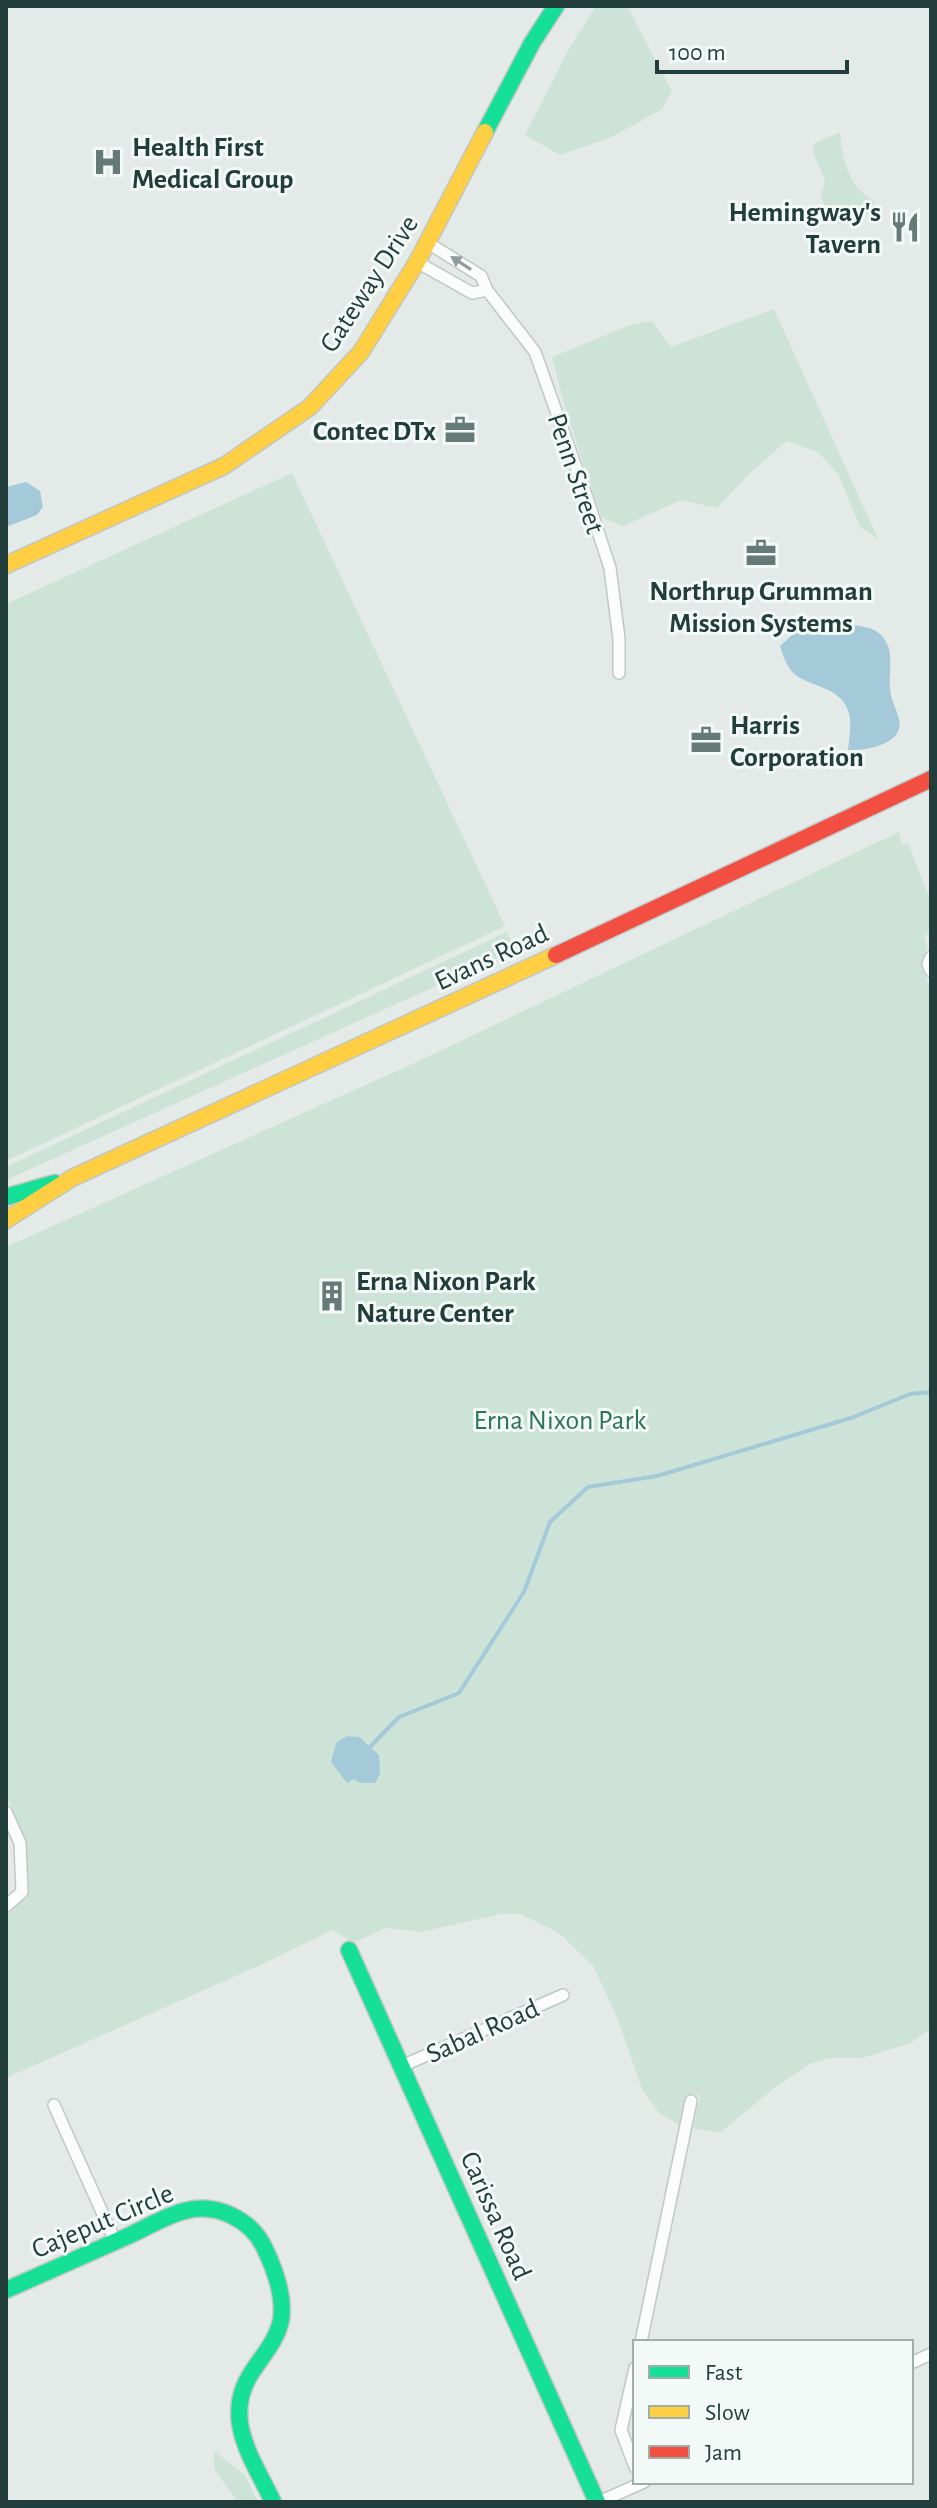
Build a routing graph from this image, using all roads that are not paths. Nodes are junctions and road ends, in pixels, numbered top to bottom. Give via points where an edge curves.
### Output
1 (556, 6) edge
2 (428, 243) junction
3 (417, 262) junction
4 (487, 290) junction
5 (6, 565) edge
6 (619, 673) dead end
7 (931, 779) edge
8 (931, 957) edge
9 (931, 971) edge
10 (72, 1178) junction
11 (6, 1197) edge
12 (6, 1220) edge
13 (6, 1812) edge
14 (6, 1906) edge
15 (349, 1950) dead end
16 (563, 1995) dead end
17 (402, 2066) junction
18 (691, 2101) dead end
19 (54, 2105) dead end
20 (115, 2241) junction
21 (6, 2290) edge
22 (641, 2340) edge
23 (633, 2377) edge
24 (633, 2462) edge
25 (638, 2484) edge
26 (273, 2502) edge
27 (598, 2502) edge

1 - 2 street, Gateway Drive
2 - 3 street, Gateway Drive
4 -> 2 street, Penn Street via 481,276
3 - 4 street via 472,293
3 - 5 street, Gateway Drive via 361,352 310,407 224,466
4 - 6 street, Penn Street via 535,352 586,495 610,568
7 - 10 street, Evans Road
8 - 9 street
10 - 11 street, Evans Road
10 - 12 street, Evans Road
13 - 14 street via 20,1843 22,1892
15 - 17 street, Carissa Road
16 - 17 street, Sabal Road
17 - 27 street, Carissa Road
18 - 22 street
19 - 20 street
20 - 21 street, Cajeput Circle
20 - 26 street, Cajeput Circle via 186,2210 217,2209 242,2220 264,2241 283,2305 278,2331 238,2405 241,2429
23 - 24 street via 621,2430
25 - 27 street

